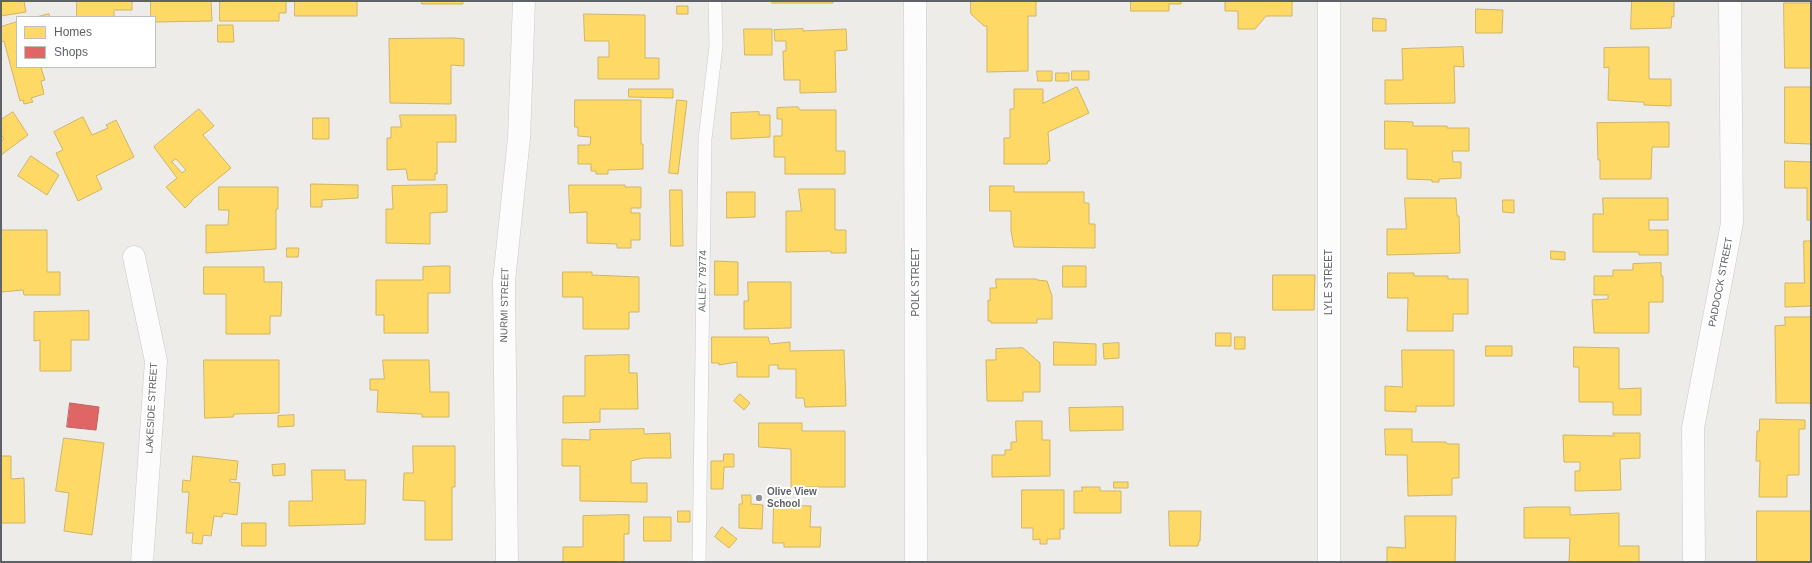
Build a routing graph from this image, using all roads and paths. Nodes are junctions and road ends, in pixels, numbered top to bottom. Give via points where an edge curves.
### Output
1 (524, 1) edge
2 (715, 1) edge
3 (915, 1) edge
4 (1329, 1) edge
5 (1730, 1) edge
6 (134, 257) dead end
7 (142, 562) edge
8 (506, 562) edge
9 (699, 562) edge
10 (916, 562) edge
11 (1329, 562) edge
12 (1694, 562) edge

1 - 8 street, NURMI STREET via 519,138 504,282
2 - 9 lane, ALLEY 79774 via 716,46 705,139
3 - 10 street, POLK STREET
4 - 11 street, LYLE STREET
5 - 12 street, PADDOCK STREET via 1732,223 1693,428
6 - 7 street, LAKESIDE STREET via 156,361

